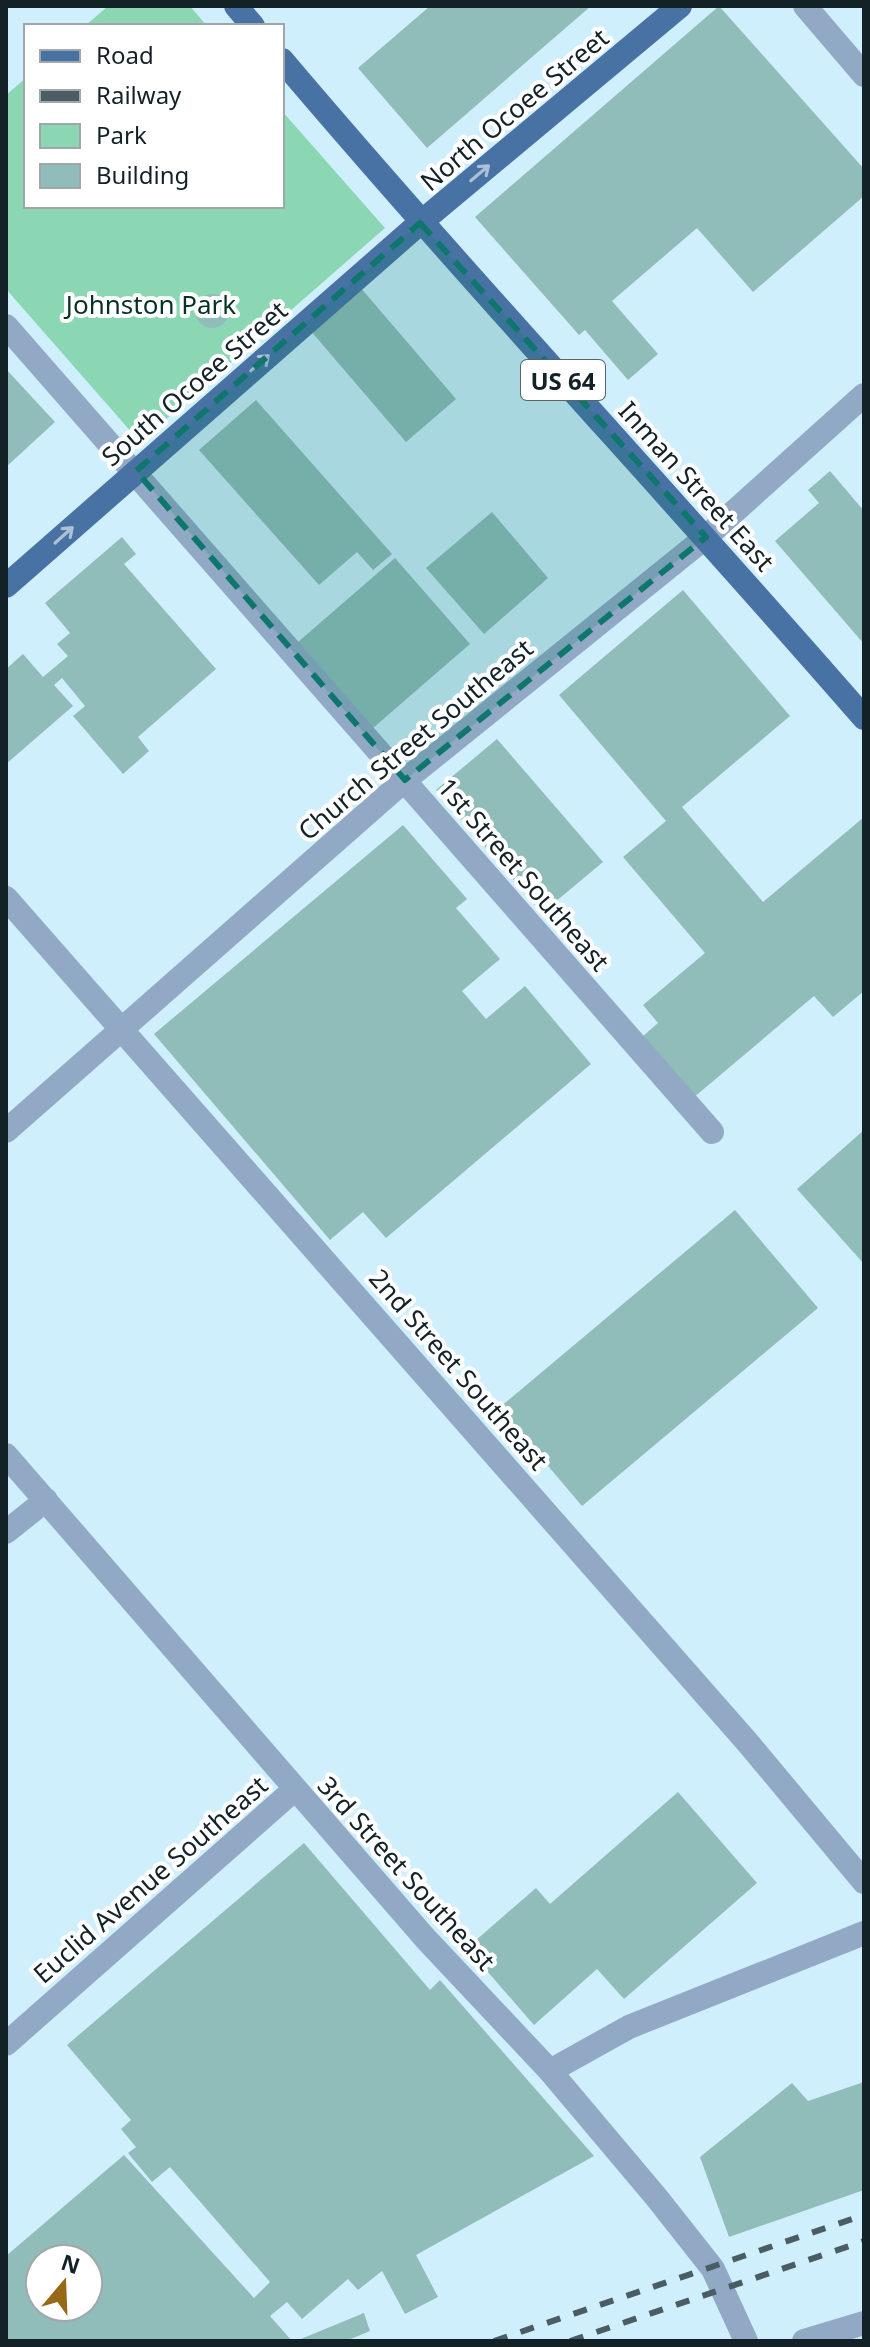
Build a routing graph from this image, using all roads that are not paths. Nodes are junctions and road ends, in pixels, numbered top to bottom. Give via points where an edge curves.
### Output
1 (236, 6) edge
2 (680, 6) edge
3 (805, 6) edge
4 (251, 24) edge
5 (284, 62) edge
6 (864, 75) edge
7 (420, 223) junction
8 (6, 326) edge
9 (864, 395) edge
10 (136, 471) junction
11 (706, 537) junction
12 (6, 586) edge
13 (864, 718) edge
14 (405, 780) junction
15 (6, 898) edge
16 (123, 1029) junction
17 (6, 1131) edge
18 (712, 1132) dead end
19 (6, 1455) edge
20 (46, 1500) junction
21 (6, 1532) edge
22 (295, 1789) junction
23 (864, 1882) edge
24 (864, 1933) edge
25 (6, 2044) edge
26 (550, 2071) junction
27 (864, 2323) edge
28 (746, 2341) edge
29 (804, 2341) edge

1 - 4 main road
7 -> 2 main road, North Ocoee Street
3 - 6 street
5 - 7 main road, US 64
10 -> 7 main road, South Ocoee Street
7 - 11 main road, Inman Street East / US 64
8 - 10 street, 1st Street Southeast
9 - 11 street, Church Street Southeast
12 -> 10 main road, South Ocoee Street
10 - 14 street, 1st Street Southeast
11 - 13 main road, Inman Street East / US 64
11 - 14 street, Church Street Southeast
14 - 16 street, Church Street Southeast
14 - 18 street, 1st Street Southeast
15 - 16 street, 2nd Street Southeast
16 - 17 street, Church Street Southeast
16 - 23 street, 2nd Street Southeast
19 - 20 street, 3rd Street Southeast
20 - 21 street
20 - 22 street, 3rd Street Southeast
22 - 25 street, Euclid Avenue Southeast
22 - 26 street, 3rd Street Southeast
24 - 26 street via 629,2027
26 - 28 street, 3rd Street Southeast via 713,2269
27 - 29 street

